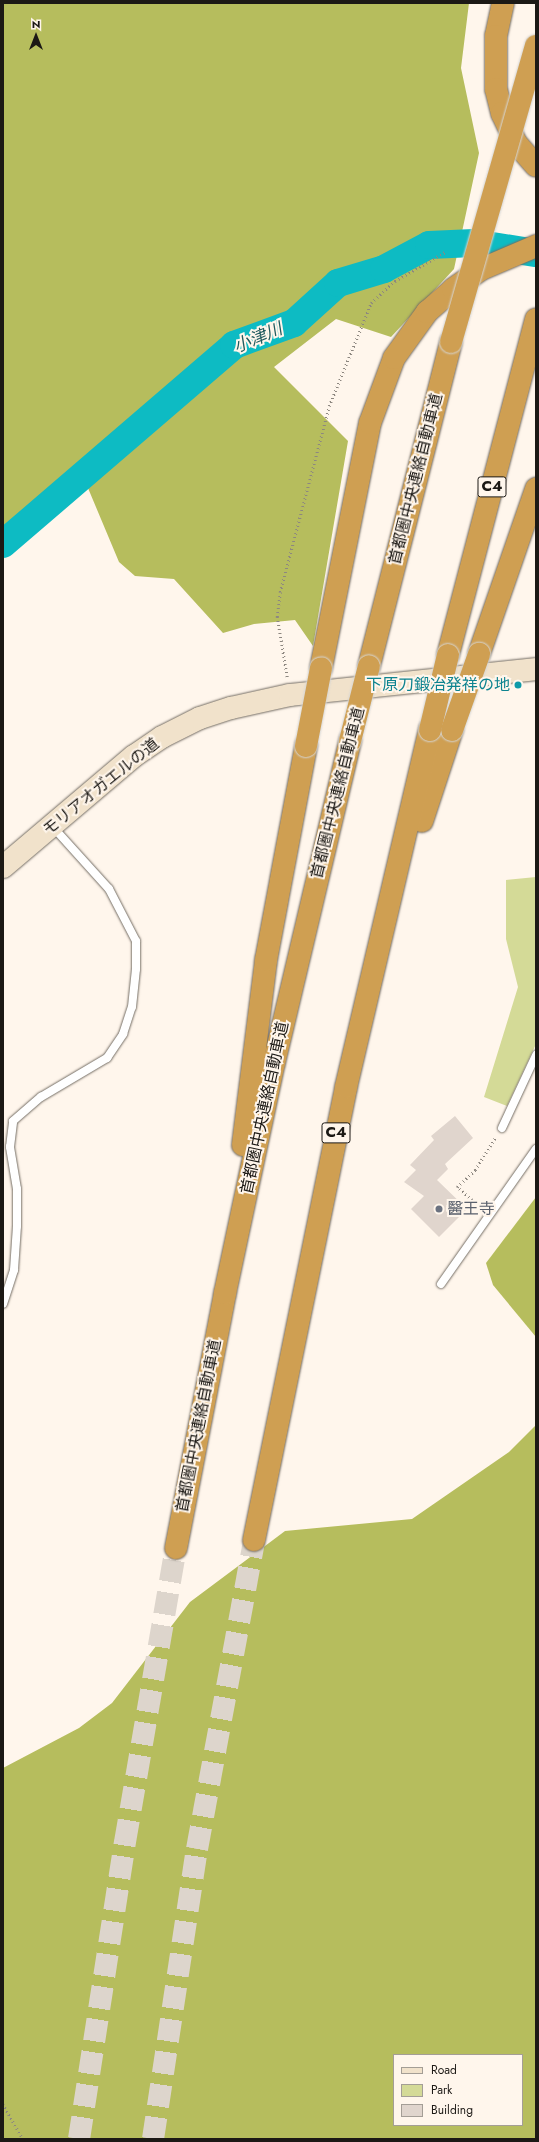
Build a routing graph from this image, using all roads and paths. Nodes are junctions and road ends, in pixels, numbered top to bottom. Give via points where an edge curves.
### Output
1 (503, 3) edge
2 (536, 46) edge
3 (536, 166) edge
4 (536, 246) edge
5 (445, 252) dead end
6 (536, 319) edge
7 (536, 489) edge
8 (536, 669) edge
9 (290, 695) junction
10 (53, 827) junction
11 (3, 867) edge
12 (536, 1055) edge
13 (346, 1087) junction
14 (502, 1128) dead end
15 (489, 1149) dead end
16 (536, 1149) edge
17 (490, 1215) junction
18 (441, 1284) dead end
19 (225, 1293) junction
20 (3, 1304) edge
21 (254, 1540) tunnel mouth
22 (176, 1548) tunnel mouth
23 (3, 2104) edge
24 (23, 2139) edge

1 - 3 highway via 496,36 496,89 502,113 516,143
2 - 19 highway, 首都圏中央連絡自動車道, bridge via 451,342 368,666 277,1048
4 - 19 highway, bridge via 482,269 427,312 394,358 370,423 266,960
5 - 9 path via 394,280 372,303 329,406 280,592 277,617
6 - 13 highway, C4, bridge via 448,655
7 - 13 highway, bridge via 417,835 368,1019
8 - 9 street, モリアオガエルの道
9 - 10 street, モリアオガエルの道 via 231,708 200,718 162,737 134,756
10 - 11 street, モリアオガエルの道
10 - 20 lane via 109,889 136,941 136,969 132,1007 123,1034 107,1058 41,1098 13,1121 10,1147 17,1189 17,1226 14,1270
12 - 14 lane
13 - 21 highway, C4
15 - 17 path via 475,1170 457,1187
16 - 17 lane
17 - 18 lane
19 - 22 highway, 首都圏中央連絡自動車道
23 - 24 path

